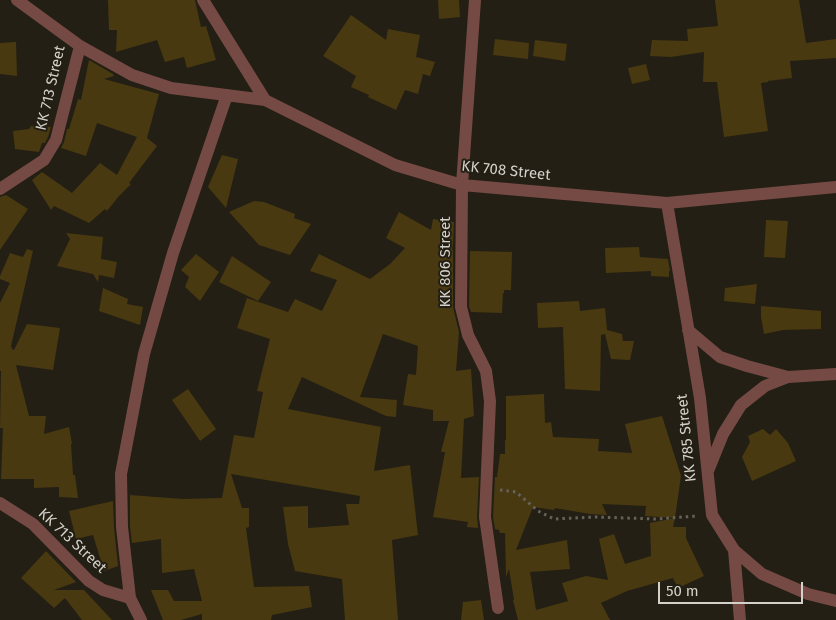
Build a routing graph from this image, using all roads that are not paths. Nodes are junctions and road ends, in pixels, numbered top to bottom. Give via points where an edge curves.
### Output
1 (17, 0) edge
2 (203, 0) edge
3 (475, 0) edge
4 (80, 46) junction
5 (227, 96) junction
6 (265, 100) junction
7 (462, 185) junction
8 (836, 187) edge
9 (0, 189) edge
10 (667, 203) junction
11 (688, 330) junction
12 (836, 374) edge
13 (788, 377) junction
14 (707, 473) junction
15 (0, 502) edge
16 (734, 550) junction
17 (130, 598) junction
18 (836, 601) edge
19 (498, 608) dead end
20 (141, 620) edge
21 (740, 620) edge

1 - 4 street, KK 713 Street
2 - 6 street
3 - 7 street, KK 806 Street
4 - 5 street, KK 708 Street via 132,75 171,88
4 - 9 street, KK 713 Street via 56,140 44,160
5 - 6 street, KK 708 Street
5 - 17 street via 173,253 144,354 121,474 122,527
6 - 7 street, KK 708 Street via 395,165
7 - 10 street, KK 708 Street
7 - 19 street, KK 806 Street via 461,307 468,335 486,371 490,401 485,517
8 - 10 street, KK 708 Street
10 - 11 street, KK 785 Street
11 - 13 street via 720,357
11 - 14 street, KK 785 Street via 700,398
12 - 13 street
13 - 14 street via 765,386 741,405 722,434
14 - 16 street, KK 785 Street via 712,515
15 - 17 street, KK 713 Street via 33,524 89,580 103,590
16 - 18 street, KK 785 Street via 762,574 808,594
16 - 21 street
17 - 20 street

